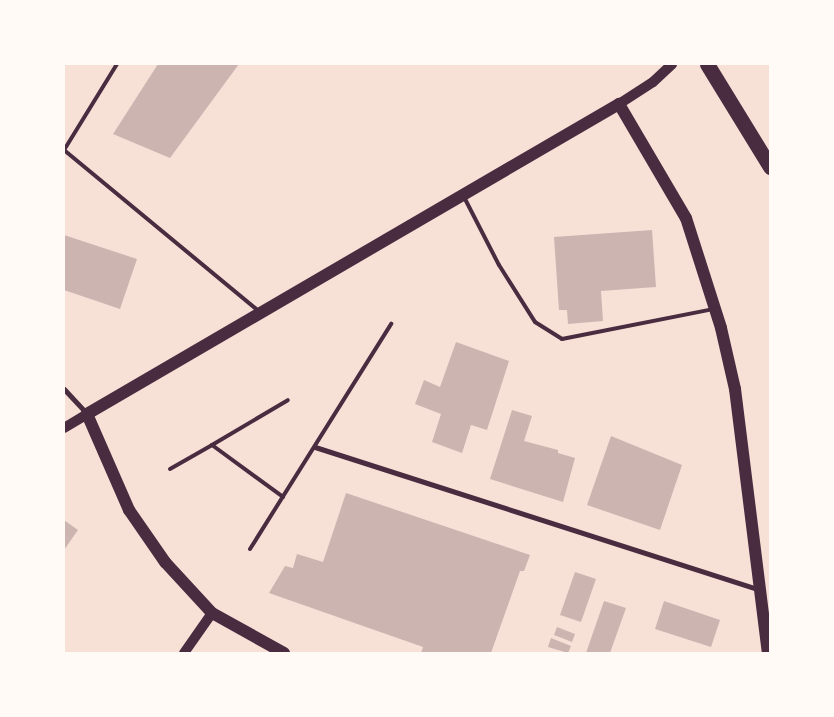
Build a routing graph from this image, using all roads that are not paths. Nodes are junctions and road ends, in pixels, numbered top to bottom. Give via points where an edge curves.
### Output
1 (117, 64) edge
2 (672, 64) edge
3 (707, 64) edge
4 (619, 104) junction
5 (770, 167) edge
6 (463, 195) junction
7 (716, 309) junction
8 (260, 312) junction
9 (391, 324) dead end
10 (64, 389) edge
11 (288, 400) dead end
12 (87, 414) junction
13 (64, 428) edge
14 (212, 445) junction
15 (315, 447) junction
16 (170, 469) dead end
17 (283, 497) junction
18 (250, 549) dead end
19 (758, 589) junction
20 (212, 613) junction
21 (184, 653) edge
22 (284, 653) edge
23 (768, 653) edge

1 - 8 lane via 64,150
2 - 4 main road via 653,82
3 - 5 highway
4 - 6 main road
4 - 7 main road via 686,218
6 - 7 lane via 499,265 535,322 562,339
6 - 8 main road
7 - 19 main road via 735,389
8 - 12 main road
9 - 15 lane
10 - 12 street
11 - 14 lane
12 - 13 main road
12 - 20 main road via 129,510 156,550
14 - 16 lane
14 - 17 lane
15 - 17 lane
15 - 19 street
17 - 18 lane
19 - 23 main road
20 - 21 main road
20 - 22 main road

